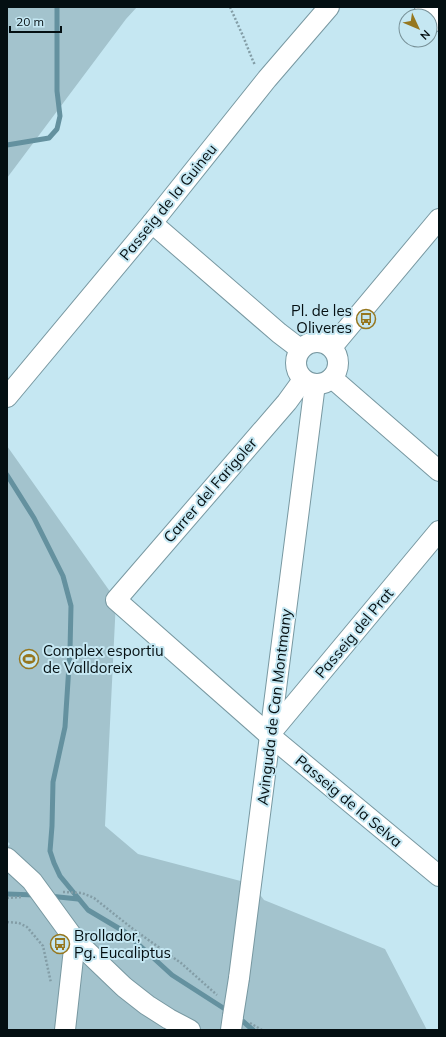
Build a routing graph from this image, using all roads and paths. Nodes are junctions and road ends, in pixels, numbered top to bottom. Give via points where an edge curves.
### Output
1 (230, 7) edge
2 (329, 7) edge
3 (425, 7) edge
4 (439, 21) edge
5 (267, 79) junction
6 (439, 219) edge
7 (152, 223) junction
8 (332, 347) junction
9 (300, 349) junction
10 (317, 381) junction
11 (7, 397) edge
12 (439, 471) edge
13 (439, 531) edge
14 (116, 600) joint
15 (270, 735) junction
16 (7, 858) edge
17 (439, 876) edge
18 (58, 893) dead end
19 (26, 897) dead end
20 (7, 898) edge
21 (7, 922) edge
22 (75, 940) junction
23 (220, 998) dead end
24 (68, 1002) junction
25 (238, 1023) edge
26 (65, 1030) edge
27 (190, 1030) edge
28 (262, 1030) edge

1 - 5 path via 253,62
2 - 5 street, Passeig de la Guineu
3 - 4 street
5 - 7 street, Passeig de la Guineu
6 - 8 street
7 - 9 street
7 - 11 street, Passeig de la Guineu
8 - 9 street via 326,343 312,342
8 - 10 street via 338,362 337,371
9 - 10 street via 297,355 298,375
10 - 12 street
10 - 14 street, Carrer del Farigoler via 287,402
10 - 15 street, Avinguda de Can Montmany
13 - 15 street, Passeig del Prat
14 - 15 street, Passeig de la Selva
15 - 17 street, Passeig de la Selva
15 - 25 street, Avinguda de Can Montmany, bridge via 239,978
16 - 22 street via 32,881
18 - 23 path via 82,893 94,898 181,963
19 - 20 path
21 - 24 path via 19,923 34,933 43,946 56,994
22 - 24 street
22 - 27 street via 124,987 169,1019
24 - 26 street
25 - 28 path

